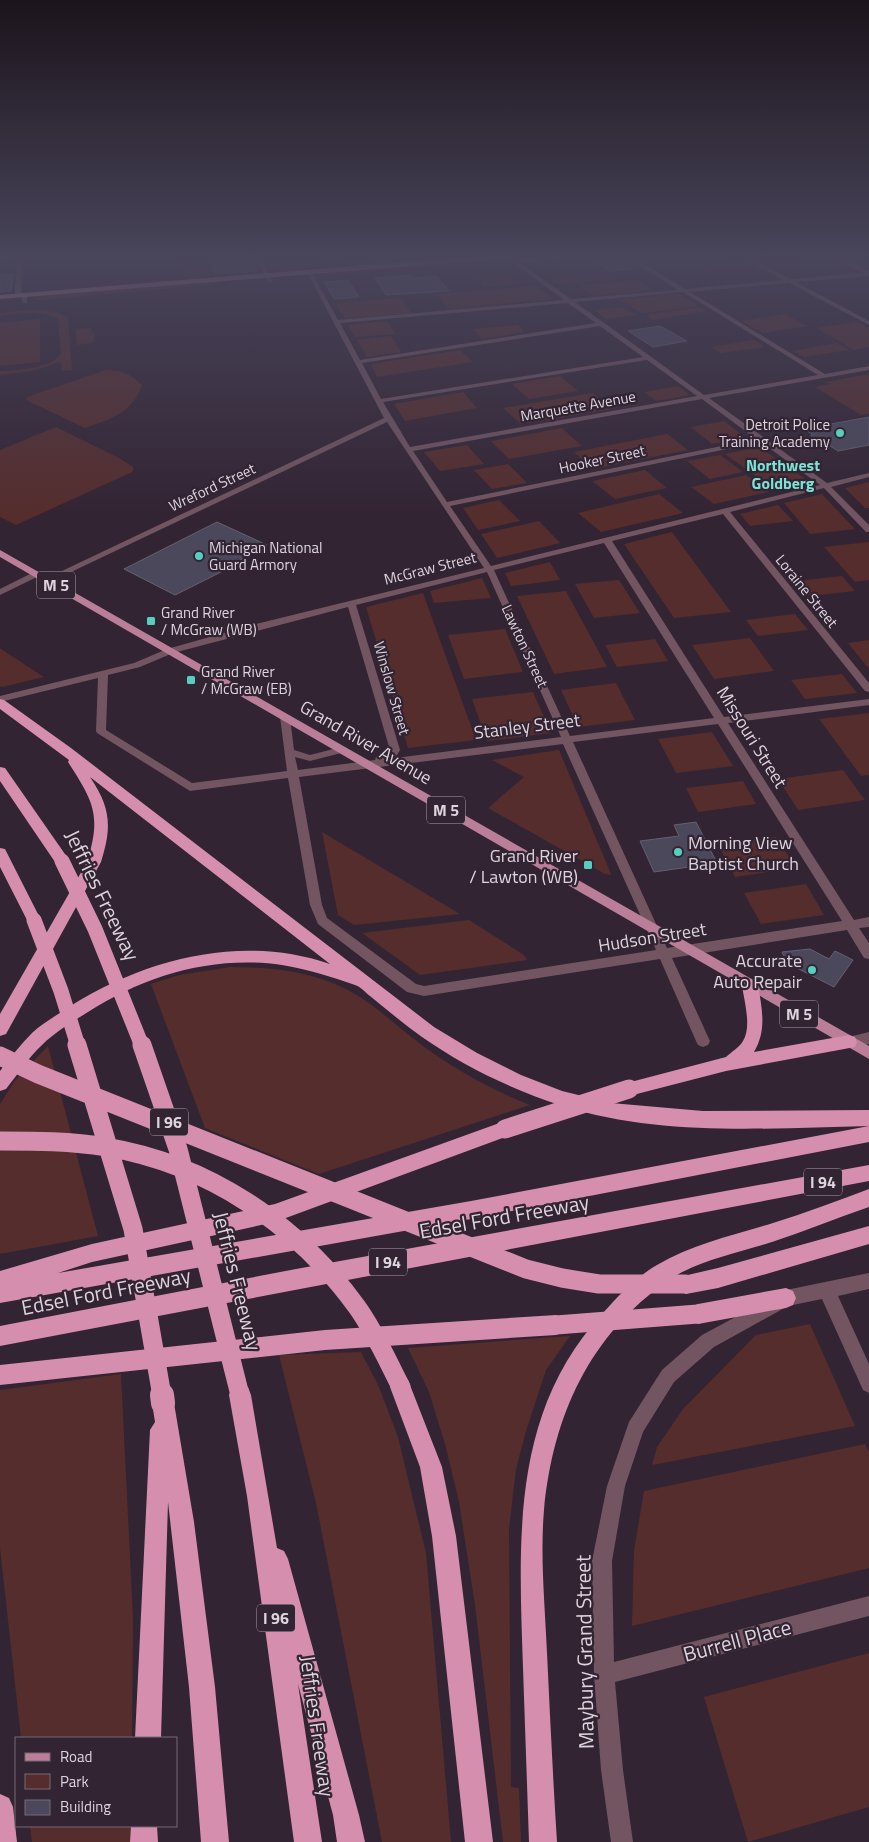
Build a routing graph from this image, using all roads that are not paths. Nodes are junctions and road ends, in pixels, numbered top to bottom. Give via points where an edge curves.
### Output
1 (347, 342) edge
2 (486, 342) edge
3 (625, 342) edge
4 (768, 342) edge
5 (647, 358) junction
6 (358, 362) junction
7 (869, 368) edge
8 (824, 376) junction
9 (703, 398) junction
10 (379, 401) junction
11 (389, 418) junction
12 (762, 440) junction
13 (409, 449) junction
14 (869, 475) edge
15 (826, 485) junction
16 (447, 504) junction
17 (724, 510) junction
18 (869, 530) edge
19 (606, 539) junction
20 (0, 553) edge
21 (489, 568) junction
22 (36, 574) junction
23 (47, 580) junction
24 (0, 592) edge
25 (351, 602) junction
26 (170, 651) junction
27 (103, 674) junction
28 (869, 689) edge
29 (0, 698) edge
30 (869, 702) edge
31 (0, 703) edge
32 (284, 717) junction
33 (720, 720) junction
34 (567, 739) junction
35 (341, 750) junction
36 (66, 751) junction
37 (289, 752) junction
38 (366, 764) junction
39 (0, 771) edge
40 (292, 774) junction
41 (0, 853) edge
42 (869, 922) edge
43 (850, 925) junction
44 (654, 930) junction
45 (689, 950) junction
46 (665, 953) junction
47 (869, 954) edge
48 (750, 986) junction
49 (383, 996) junction
50 (0, 1029) edge
51 (869, 1038) edge
52 (703, 1041) dead end
53 (849, 1042) junction
54 (869, 1053) edge
55 (0, 1056) edge
56 (726, 1064) junction
57 (0, 1084) edge
58 (869, 1118) edge
59 (869, 1134) edge
60 (0, 1141) edge
61 (869, 1173) edge
62 (869, 1198) edge
63 (869, 1235) edge
64 (0, 1281) edge
65 (869, 1281) edge
66 (826, 1289) junction
67 (0, 1293) edge
68 (786, 1298) junction
69 (0, 1336) edge
70 (0, 1375) edge
71 (869, 1384) edge
72 (163, 1403) junction
73 (258, 1496) junction
74 (869, 1606) edge
75 (604, 1675) junction
76 (148, 1737) edge
77 (0, 1808) edge
78 (144, 1827) edge
79 (3, 1842) edge
80 (144, 1842) edge
81 (214, 1842) edge
82 (308, 1842) edge
83 (352, 1842) edge
84 (479, 1842) edge
85 (542, 1842) edge
86 (622, 1842) edge

1 - 6 street, Lawton Street
2 - 6 street
3 - 5 street
4 - 8 street
5 - 9 street
5 - 10 street
6 - 10 street, Lawton Street
7 - 8 street, Marquette Avenue
8 - 9 street, Marquette Avenue
9 - 12 street
9 - 13 street, Marquette Avenue
10 - 11 street, Lawton Street
11 - 13 street, Lawton Street
11 - 23 street, Wreford Street
12 - 15 street
12 - 16 street, Hooker Street
13 - 16 street, Lawton Street
14 - 15 street, McGraw Street
15 - 17 street, McGraw Street
15 - 18 street
16 - 21 street, Lawton Street
17 - 19 street, McGraw Street
17 - 28 street, Loraine Street
19 - 21 street, McGraw Street
19 - 33 street, Missouri Street
20 - 22 main road, Grand River Avenue / M 5
21 - 25 street, McGraw Street
21 - 34 street, Lawton Street
22 - 23 main road, Grand River Avenue / M 5
22 - 24 street
23 - 26 main road, Grand River Avenue / M 5
25 - 26 street, McGraw Street
25 - 38 street, Winslow Street via 394,750 391,756
26 - 27 street, McGraw Street via 152,660
26 - 32 main road, Grand River Avenue / M 5
27 - 29 street, McGraw Street
27 - 40 street, Stanley Street via 101,731 190,787
30 - 33 street, Stanley Street
31 - 36 highway
32 - 35 main road, Grand River Avenue / M 5
32 - 37 street
33 - 34 street, Stanley Street
33 - 43 street, Missouri Street
34 - 38 street, Stanley Street
34 - 44 street, Lawton Street
35 - 37 street via 310,758
35 - 38 main road, Grand River Avenue / M 5
36 - 49 highway
36 - 50 highway via 100,803 103,830 99,847 94,862
37 - 40 street
38 - 40 street, Stanley Street
38 - 44 main road, Grand River Avenue / M 5
39 - 73 highway, Jeffries Freeway / I 96, bridge via 62,861 95,929 146,1055 178,1149 240,1395
40 - 46 street, Hudson Street via 316,905 322,921 412,988 424,991
41 - 72 highway, bridge via 34,920 61,991 133,1229
42 - 43 street, Hudson Street
43 - 45 street, Hudson Street
43 - 47 street, Missouri Street
44 - 45 main road, Grand River Avenue / M 5
44 - 46 street, Lawton Street
45 - 46 street, Hudson Street
45 - 48 main road, Grand River Avenue / M 5
46 - 52 street, Lawton Street
48 - 53 main road, Grand River Avenue / M 5
48 - 56 highway via 754,1038 744,1054
49 - 57 highway via 339,973 292,960 236,956 185,963 134,978 92,999 37,1039
49 - 58 highway via 449,1046 496,1072 548,1094 612,1111 726,1120
51 - 53 street
53 - 54 main road, Grand River Avenue / M 5
53 - 56 highway
55 - 63 highway, bridge via 526,1269 562,1278 599,1284 686,1284
56 - 64 highway, bridge via 629,1089 506,1128 275,1213 92,1252
59 - 67 highway, Edsel Ford Freeway / I 94 via 452,1214
60 - 84 highway, bridge via 99,1145 140,1153 218,1183 262,1210 314,1254 358,1308 401,1387 431,1467 444,1536
61 - 69 highway, Edsel Ford Freeway / I 94
62 - 85 highway via 712,1250 663,1272 626,1302 595,1336 568,1379 543,1449 533,1510 531,1561
65 - 66 street, Maybury Grand Street
66 - 68 street, Maybury Grand Street
66 - 71 street
68 - 70 highway, bridge via 698,1314 325,1340
68 - 75 street, Maybury Grand Street via 708,1341 668,1376 635,1428 616,1486 602,1561
72 - 76 highway
72 - 81 highway via 183,1522 202,1687
73 - 82 highway, Jeffries Freeway / I 96
73 - 83 highway
74 - 75 street, Burrell Place
75 - 86 street, Maybury Grand Street
77 - 79 highway
78 - 80 highway

